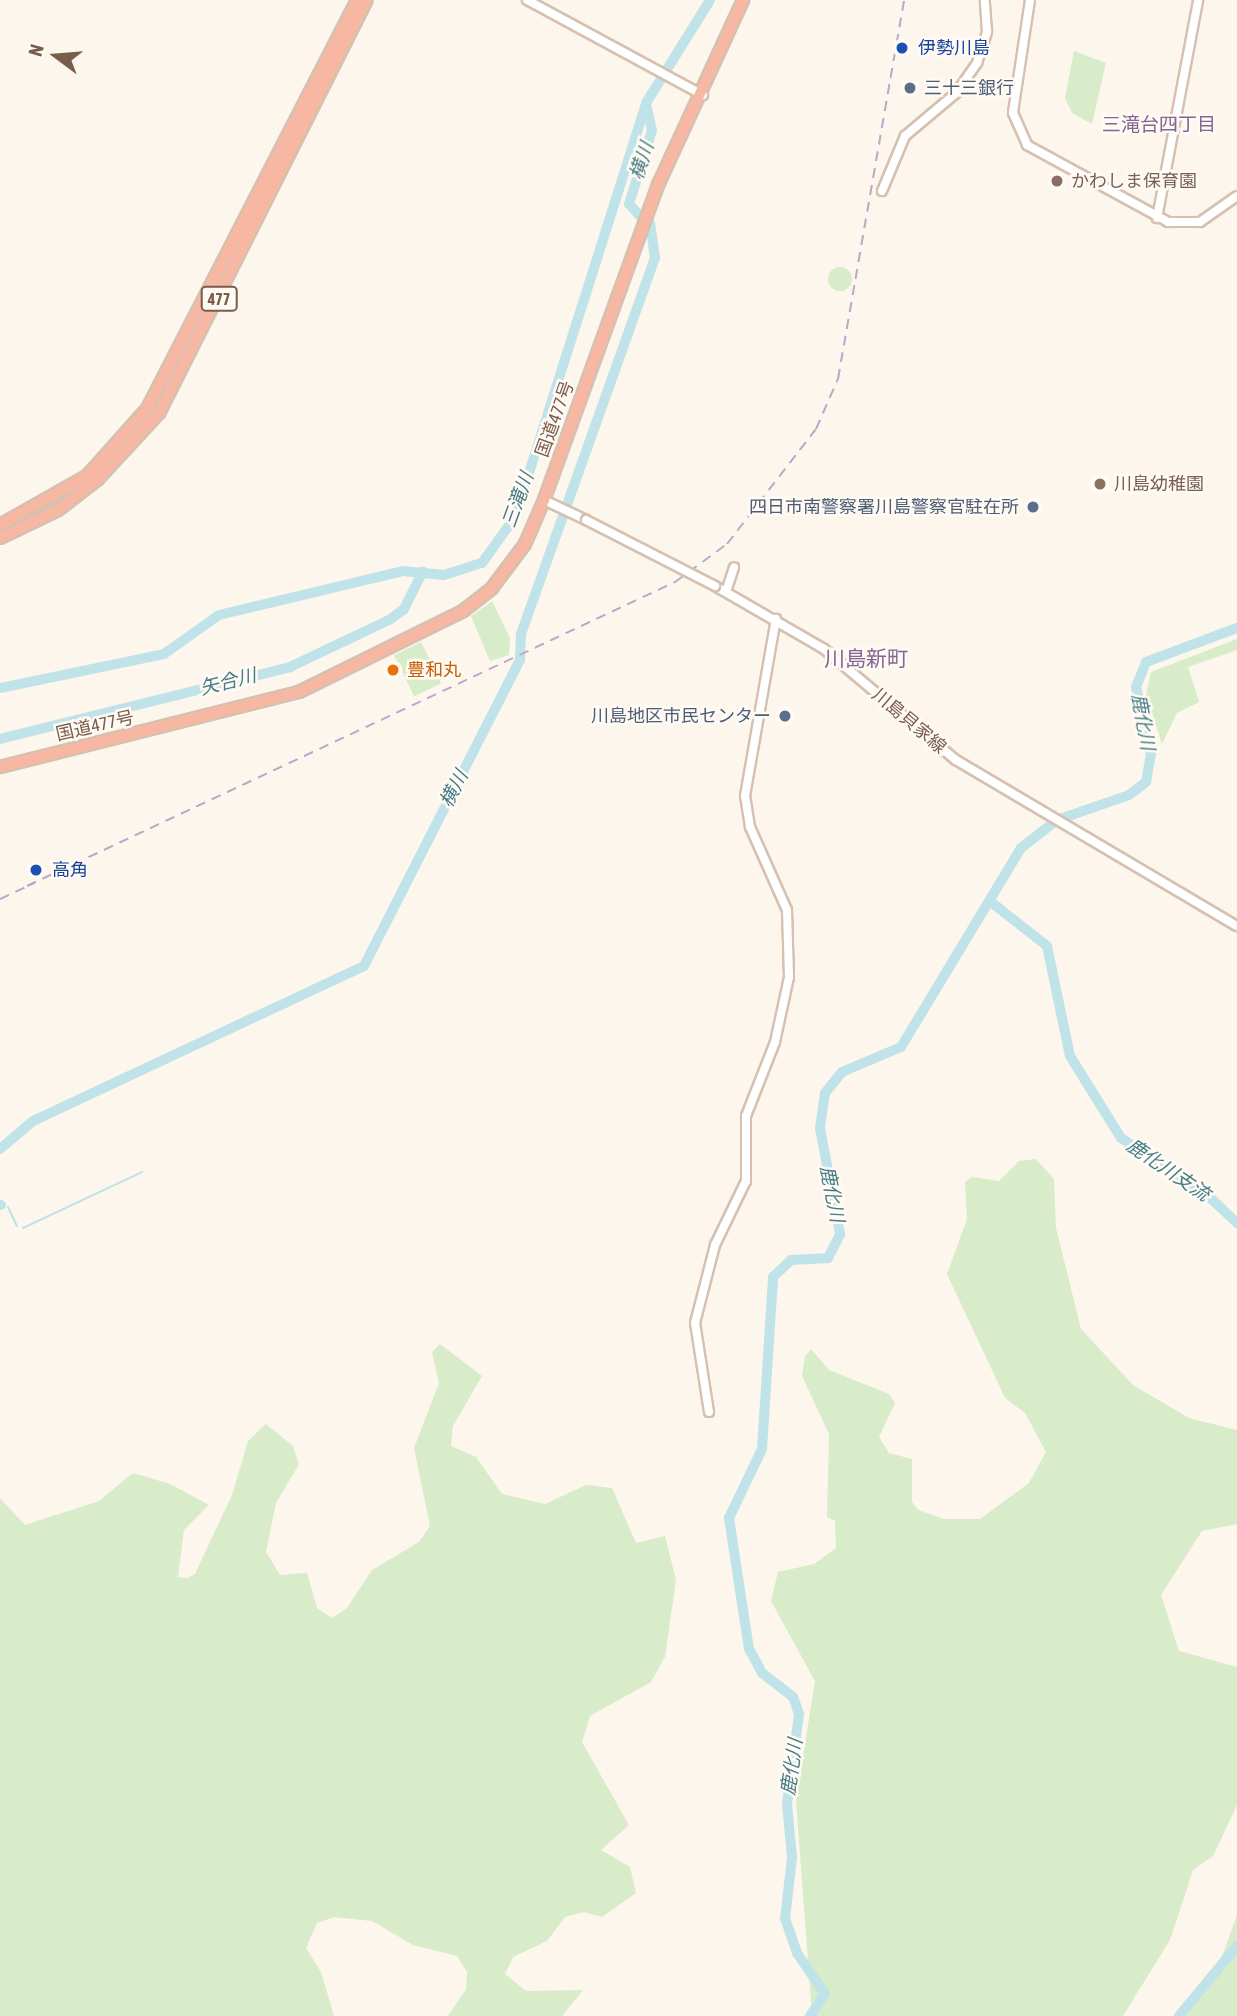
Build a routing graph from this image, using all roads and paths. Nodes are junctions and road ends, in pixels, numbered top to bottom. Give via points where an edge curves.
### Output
1 (357, 0) edge
2 (367, 0) edge
3 (527, 0) edge
4 (743, 0) edge
5 (985, 0) edge
6 (1030, 0) edge
7 (1198, 0) edge
8 (704, 95) junction
9 (882, 191) dead end
10 (1237, 196) edge
11 (1157, 218) junction
12 (544, 500) junction
13 (0, 525) edge
14 (0, 537) edge
15 (734, 567) dead end
16 (726, 592) junction
17 (776, 619) junction
18 (0, 767) edge
19 (1237, 926) edge
20 (709, 1412) dead end

1 - 13 highway, 477 via 147,409 87,477
2 - 14 highway, 477 via 159,413 88,487 58,510
3 - 8 street
4 - 8 highway, 国道477号
5 - 9 street via 987,32 978,63 956,93 905,136
6 - 11 street via 1014,99 1019,135 1037,153
7 - 11 street
8 - 12 highway, 国道477号 via 658,186
10 - 11 street via 1200,222
12 - 16 street, 川島貝家線, bridge
12 - 18 highway, 国道477号 via 525,544 492,588 463,611 337,676 235,711
15 - 16 street
16 - 17 street, 川島貝家線
17 - 19 street, 川島貝家線 via 844,664 956,760
17 - 20 street via 745,796 751,827 783,894 790,965 775,1042 746,1116 746,1181 715,1245 695,1323

